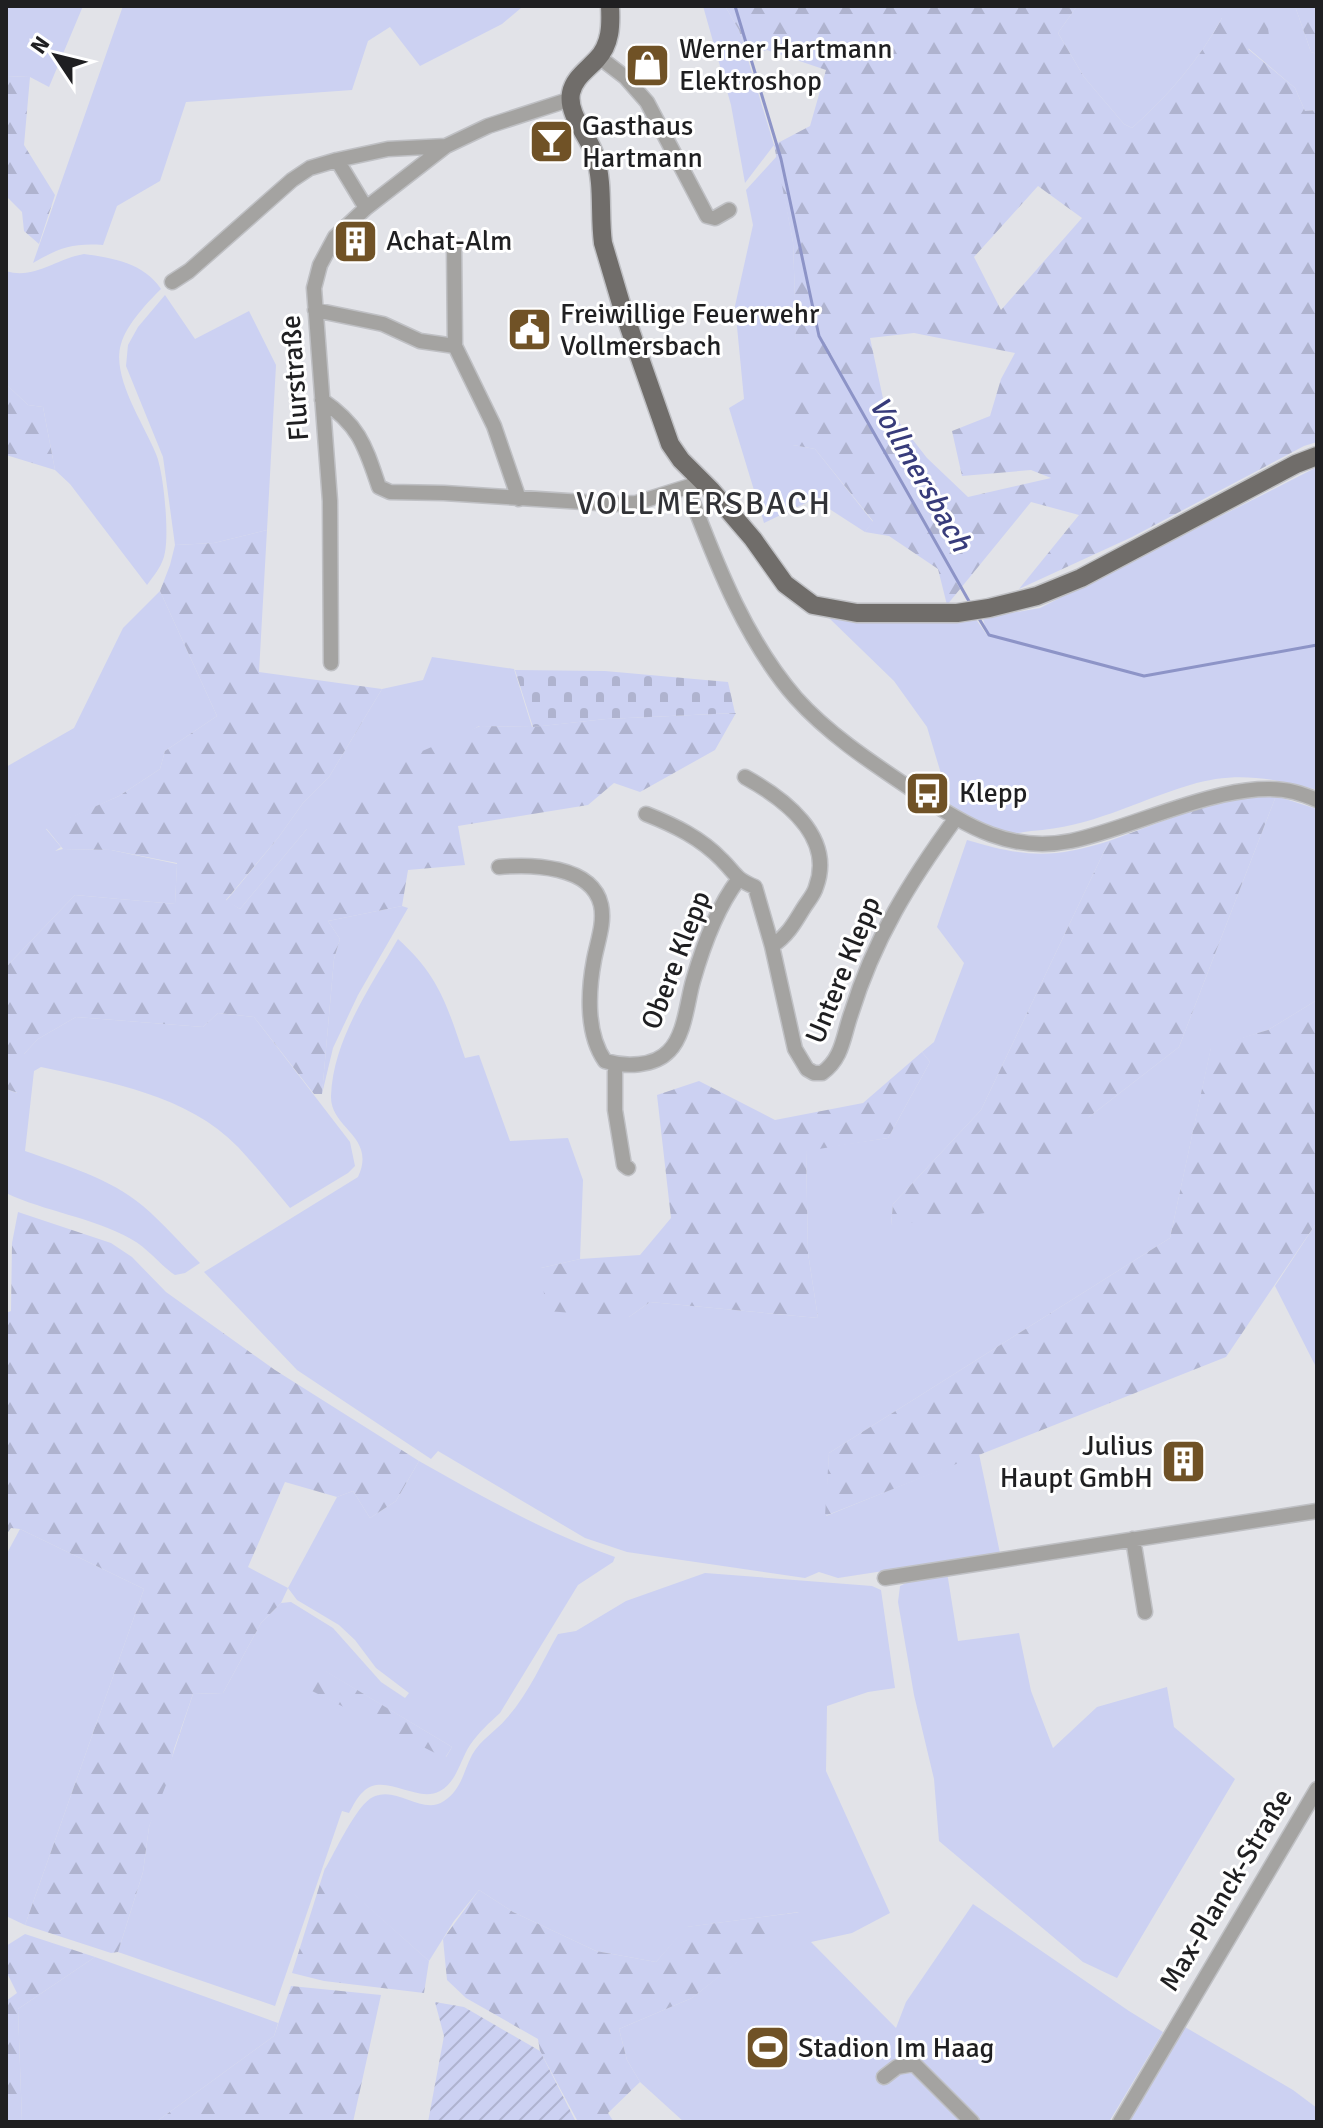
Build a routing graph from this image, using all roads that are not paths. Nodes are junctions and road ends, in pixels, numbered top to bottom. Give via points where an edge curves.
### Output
1 (610, 6) edge
2 (599, 57) junction
3 (571, 99) junction
4 (446, 146) junction
5 (337, 160) junction
6 (366, 208) junction
7 (729, 210) dead end
8 (454, 244) dead end
9 (172, 282) dead end
10 (315, 310) junction
11 (455, 346) junction
12 (322, 400) junction
13 (1317, 456) edge
14 (694, 482) junction
15 (519, 499) junction
16 (331, 663) dead end
17 (745, 777) dead end
18 (1317, 800) edge
19 (646, 814) dead end
20 (956, 818) junction
21 (499, 867) dead end
22 (738, 880) junction
23 (772, 946) junction
24 (615, 1064) junction
25 (628, 1168) dead end
26 (1317, 1511) edge
27 (1133, 1539) junction
28 (885, 1578) dead end
29 (1145, 1612) dead end
30 (1317, 1789) edge
31 (884, 2077) dead end
32 (972, 2122) edge
33 (1120, 2122) edge

1 - 2 main road via 609,39
2 - 3 main road via 575,82
2 - 7 street via 647,102 707,216 715,218
3 - 4 street
3 - 14 main road via 595,154 602,183 603,243 644,374 670,444
4 - 5 street via 415,145
4 - 6 street, Flurstraße
5 - 6 street
5 - 9 street via 292,180
6 - 10 street, Flurstraße via 335,237 320,265
8 - 11 street
10 - 11 street
10 - 12 street, Flurstraße
11 - 15 street via 494,426
12 - 15 street via 361,437 379,487 390,492
12 - 16 street, Flurstraße via 330,501
13 - 14 main road via 1081,578 1037,596 957,613 857,613 813,605 785,584 753,539
14 - 15 street via 636,503
14 - 20 street via 692,500 739,612 796,697 861,754
17 - 23 street via 800,816 815,843 816,888 785,938
18 - 20 street via 1293,791 1258,789 1212,798 1098,835 1040,845 1003,840
19 - 22 street via 702,843
20 - 23 street, Untere Klepp via 883,930 837,1059 822,1073 807,1069 795,1049
21 - 24 street, Obere Klepp via 561,870 585,882 597,896 602,918 590,996 592,1036 605,1061
22 - 23 street, Untere Klepp via 755,887
22 - 24 street, Obere Klepp via 713,922 670,1051 651,1063
24 - 25 street via 615,1110
26 - 27 street
27 - 28 street
27 - 29 street
30 - 33 street, Max-Planck-Straße
31 - 32 street via 897,2067 914,2064

